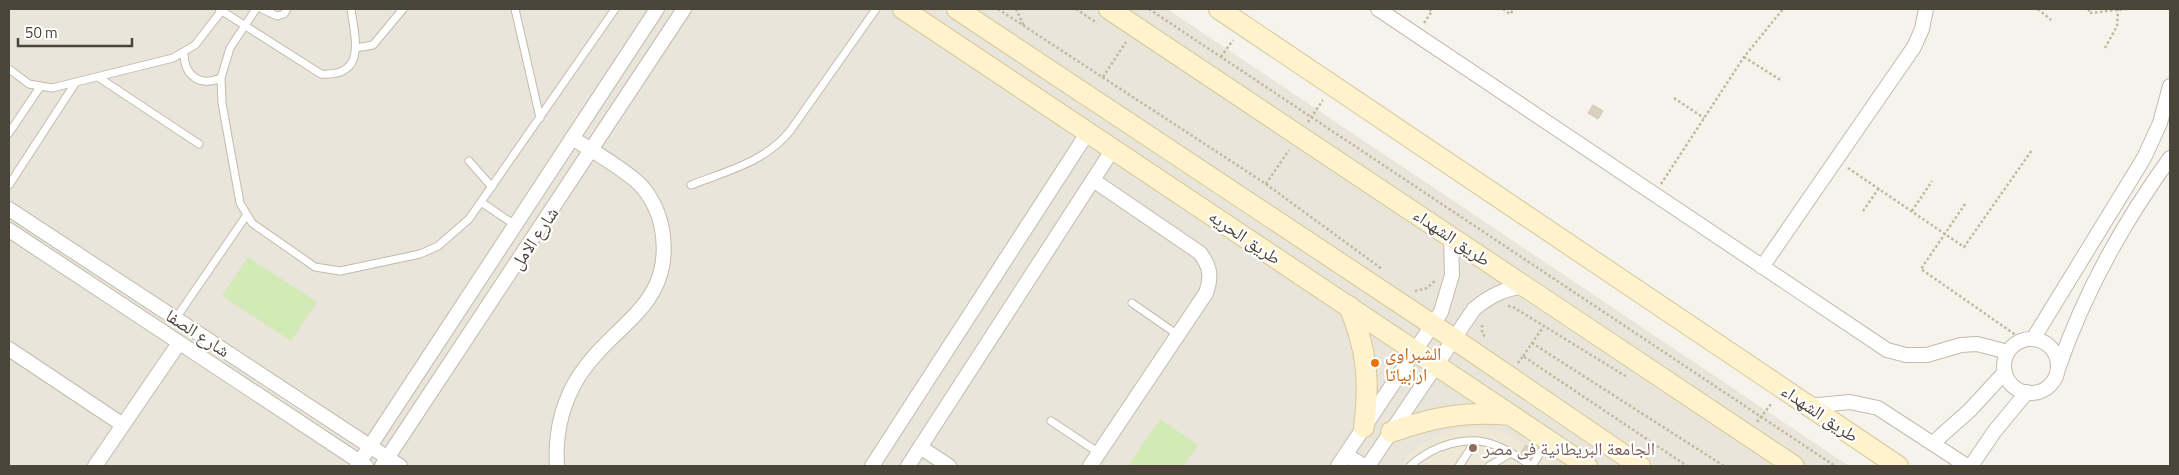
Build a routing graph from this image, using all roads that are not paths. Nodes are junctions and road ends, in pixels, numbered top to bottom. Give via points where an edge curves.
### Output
1 (221, 9) edge
2 (256, 9) edge
3 (262, 9) edge
4 (287, 9) edge
5 (351, 9) edge
6 (403, 9) edge
7 (515, 9) edge
8 (615, 9) edge
9 (657, 9) edge
10 (684, 9) edge
11 (876, 9) edge
12 (957, 9) edge
13 (1219, 9) edge
14 (1378, 9) edge
15 (1926, 9) edge
16 (906, 10) edge
17 (1105, 17) edge
18 (245, 25) junction
19 (356, 48) junction
20 (184, 53) junction
21 (9, 69) edge
22 (98, 77) junction
23 (221, 78) junction
24 (76, 82) junction
25 (2170, 86) edge
26 (40, 88) junction
27 (1104, 107) junction
28 (540, 118) junction
29 (1088, 132) junction
30 (9, 134) edge
31 (572, 138) junction
32 (199, 144) dead end
33 (1113, 149) junction
34 (592, 151) junction
35 (2170, 158) edge
36 (469, 161) dead end
37 (1093, 180) junction
38 (9, 185) edge
39 (691, 185) dead end
40 (492, 187) junction
41 (481, 202) junction
42 (9, 209) edge
43 (246, 216) junction
44 (515, 225) junction
45 (9, 230) edge
46 (1451, 236) junction
47 (1762, 267) junction
48 (1525, 286) junction
49 (1132, 303) dead end
50 (1349, 306) junction
51 (176, 318) junction
52 (1432, 325) junction
53 (1178, 335) junction
54 (1454, 339) junction
55 (2028, 339) junction
56 (179, 343) junction
57 (9, 348) edge
58 (1415, 350) junction
59 (2008, 352) junction
60 (1436, 364) junction
61 (2058, 369) junction
62 (2005, 372) junction
63 (2027, 392) junction
64 (1808, 406) junction
65 (1564, 415) junction
66 (1513, 416) junction
67 (1051, 421) dead end
68 (123, 425) junction
69 (1364, 427) junction
70 (1391, 432) junction
71 (1548, 440) junction
72 (1475, 442) junction
73 (1933, 443) junction
74 (370, 447) junction
75 (920, 447) junction
76 (1099, 453) junction
77 (1511, 454) junction
78 (1342, 461) edge
79 (385, 462) edge
80 (361, 465) edge
81 (95, 466) edge
82 (400, 466) edge
83 (557, 466) edge
84 (872, 466) edge
85 (908, 466) edge
86 (949, 466) edge
87 (1090, 466) edge
88 (1364, 466) edge
89 (1368, 466) edge
90 (1410, 466) edge
91 (1459, 466) edge
92 (1489, 466) edge
93 (1532, 466) edge
94 (1587, 466) edge
95 (1640, 466) edge
96 (1794, 466) edge
97 (1898, 466) edge
98 (1967, 466) edge
99 (1972, 466) edge

1 - 18 lane
1 - 20 lane via 205,35
2 - 18 lane
3 - 4 lane via 277,16
5 - 19 lane
6 - 19 lane via 373,44
7 - 28 lane
8 - 28 lane
9 - 31 street, شارع الامل
10 - 34 street, شارع الامل
11 - 39 lane via 777,145 753,161
12 - 27 street, طريق الحريه
13 - 64 street, طريق الشهداء
14 - 47 street
15 - 47 street via 1914,47
16 - 29 street, طريق الحريه
17 - 46 street, طريق الشهداء
18 - 19 lane via 321,74 342,72 350,66
18 - 23 lane via 230,48
20 - 22 lane
20 - 23 lane via 184,63 194,78 203,82
21 - 26 lane
22 - 24 lane
22 - 32 lane
23 - 43 lane via 222,103 240,203
24 - 26 lane
24 - 38 lane
25 - 55 street via 2160,123 2144,158
26 - 30 lane
27 - 29 street
27 - 52 street, طريق الحريه
28 - 40 lane
29 - 33 street, طريق الحريه
29 - 84 street
31 - 34 street
31 - 44 street, شارع الامل
33 - 37 street
33 - 50 street, طريق الحريه
34 - 79 street, شارع الامل
34 - 83 street via 636,180 651,199 661,221 663,268 655,290 642,310 607,341 578,378 560,421
35 - 61 street via 2091,287
36 - 40 lane
37 - 53 street via 1200,253 1206,261 1210,272 1206,293
37 - 75 street
40 - 41 lane
41 - 43 lane via 469,219 438,246 420,254 340,271 315,267
41 - 44 lane
42 - 51 street, شارع الصفا
43 - 51 lane
44 - 74 street, شارع الامل
45 - 56 street, شارع الصفا
46 - 48 street, طريق الشهداء
46 - 52 street via 1452,275 1441,312
47 - 59 street via 1887,350 1906,355 1927,355 1977,344
48 - 54 street via 1507,288 1489,296 1474,309
48 - 96 street, طريق الشهداء
49 - 53 lane
50 - 58 street, طريق الحريه
50 - 69 street via 1361,335 1367,365
51 - 74 street, شارع الصفا
52 - 54 street, طريق الحريه
52 - 58 street
53 - 76 street
54 - 60 street
54 - 65 street, طريق الحريه
55 - 59 street
55 - 61 street via 2044,342 2052,349
56 - 68 street
56 - 80 street, شارع الصفا
57 - 68 street
58 - 60 street, طريق الحريه
58 - 69 street
59 - 62 street
60 - 66 street, طريق الحريه
60 - 70 street
61 - 63 street via 2048,387 2038,392
62 - 63 street via 2009,382
62 - 73 street
63 - 99 street via 1994,432
64 - 73 street via 1850,402 1869,405
64 - 97 street, طريق الشهداء
65 - 71 street
65 - 95 street, طريق الحريه
66 - 70 street via 1451,414
66 - 71 street, طريق الحريه
67 - 76 lane
68 - 81 street
69 - 78 street
70 - 89 street
71 - 93 lane
71 - 94 street, طريق الحريه
72 - 77 lane via 1496,445
72 - 90 lane via 1429,451
72 - 91 lane
73 - 98 street
74 - 79 street, شارع الصفا
74 - 80 street, شارع الامل
75 - 85 street
75 - 86 street
76 - 87 street
77 - 92 lane
77 - 93 lane
78 - 88 street
79 - 82 street, شارع الصفا

